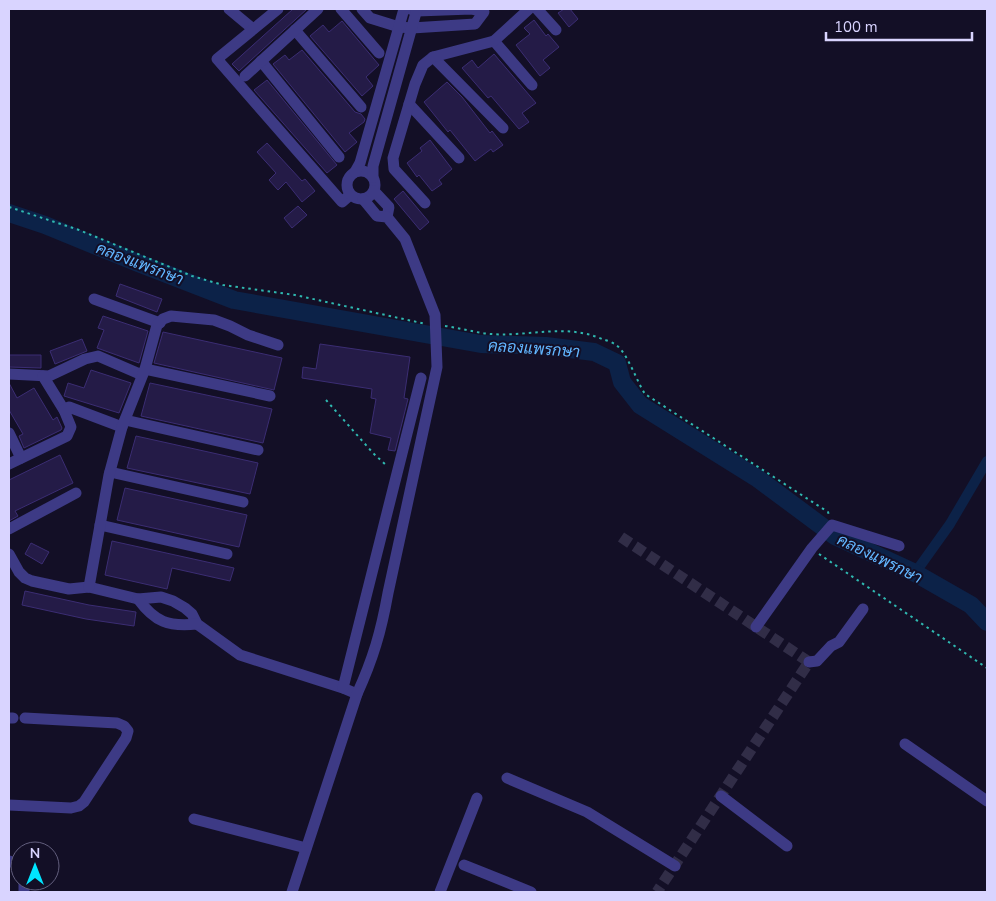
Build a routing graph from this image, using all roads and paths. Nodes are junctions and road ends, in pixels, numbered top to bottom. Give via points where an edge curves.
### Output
1 (229, 9) edge
2 (278, 9) edge
3 (318, 9) edge
4 (341, 9) edge
5 (362, 9) edge
6 (404, 9) edge
7 (415, 9) edge
8 (529, 9) edge
9 (537, 9) edge
10 (488, 10) edge
11 (399, 27) junction
12 (412, 28) junction
13 (253, 29) junction
14 (295, 30) junction
15 (556, 30) dead end
16 (494, 41) junction
17 (379, 54) dead end
18 (434, 57) junction
19 (261, 61) junction
20 (245, 76) dead end
21 (532, 85) dead end
22 (409, 104) junction
23 (361, 107) dead end
24 (503, 128) dead end
25 (339, 157) dead end
26 (459, 158) dead end
27 (356, 172) junction
28 (373, 176) junction
29 (374, 191) junction
30 (350, 195) junction
31 (363, 199) junction
32 (425, 203) dead end
33 (9, 207) edge
34 (387, 217) junction
35 (94, 299) dead end
36 (435, 320) junction
37 (160, 323) junction
38 (443, 326) dead end
39 (278, 345) dead end
40 (143, 372) junction
41 (9, 374) edge
42 (43, 376) junction
43 (421, 378) dead end
44 (270, 396) dead end
45 (326, 400) dead end
46 (64, 410) junction
47 (124, 423) junction
48 (9, 433) edge
49 (258, 450) dead end
50 (21, 458) junction
51 (9, 464) edge
52 (110, 472) junction
53 (397, 474) junction
54 (76, 493) dead end
55 (243, 502) dead end
56 (831, 524) junction
57 (100, 525) junction
58 (9, 529) edge
59 (899, 546) dead end
60 (814, 550) junction
61 (9, 554) edge
62 (227, 554) dead end
63 (89, 586) junction
64 (138, 598) junction
65 (863, 608) dead end
66 (197, 624) junction
67 (756, 626) dead end
68 (810, 662) dead end
69 (987, 668) edge
70 (343, 688) junction
71 (357, 694) junction
72 (26, 718) dead end
73 (905, 744) dead end
74 (507, 778) dead end
75 (722, 796) dead end
76 (477, 798) dead end
77 (987, 800) edge
78 (9, 805) edge
79 (194, 819) dead end
80 (787, 846) dead end
81 (306, 848) junction
82 (464, 865) dead end
83 (675, 866) dead end
84 (292, 892) edge
85 (440, 892) edge
86 (531, 892) edge

1 - 13 street
2 - 13 street
3 - 14 street
4 - 17 street
5 - 11 street via 370,18
6 - 11 street
7 - 10 street
7 - 12 street
8 - 16 street
9 - 15 street
10 - 12 street via 474,24
11 - 12 street
11 - 27 street
12 - 28 street via 373,166
13 - 30 street via 218,60 342,202
14 - 19 street
14 - 23 street
16 - 18 street
16 - 21 street
18 - 22 street via 423,65
18 - 24 street
19 - 20 street
19 - 25 street
22 - 26 street
22 - 32 street via 392,158 394,169
27 - 28 street via 365,171
27 - 30 street via 347,182
28 - 29 street
29 - 31 street
29 - 34 street via 389,207
30 - 31 street
31 - 34 street via 377,216
33 - 36 path via 223,285 295,295 417,323
34 - 36 street via 405,239
35 - 37 street
36 - 71 street via 437,368 382,628 370,667
37 - 39 street via 170,316 214,320
37 - 40 street
38 - 56 path via 490,334 520,335 563,330 592,335 617,345 645,394 828,512
40 - 42 street via 98,356
40 - 44 street
40 - 47 street
41 - 42 street
42 - 46 street
43 - 53 street
45 - 53 path via 373,453
46 - 47 street via 69,407
46 - 50 street via 71,427 67,436
47 - 49 street
47 - 52 street
48 - 50 street
50 - 51 street
52 - 55 street
52 - 57 street
53 - 70 street
54 - 58 street
56 - 59 street
56 - 60 street
57 - 62 street
57 - 63 street
60 - 67 street
60 - 69 path
61 - 63 street via 25,578 69,589
63 - 64 street
64 - 66 street via 155,618 175,625
64 - 66 street via 160,597 173,601 192,614
65 - 68 street via 839,642 817,661
66 - 70 street via 240,655
70 - 71 street
71 - 81 street
72 - 78 street via 117,724 128,731 79,806
73 - 77 street
74 - 83 street via 587,812
75 - 80 street
76 - 85 street
79 - 81 street
81 - 84 street
82 - 86 street

